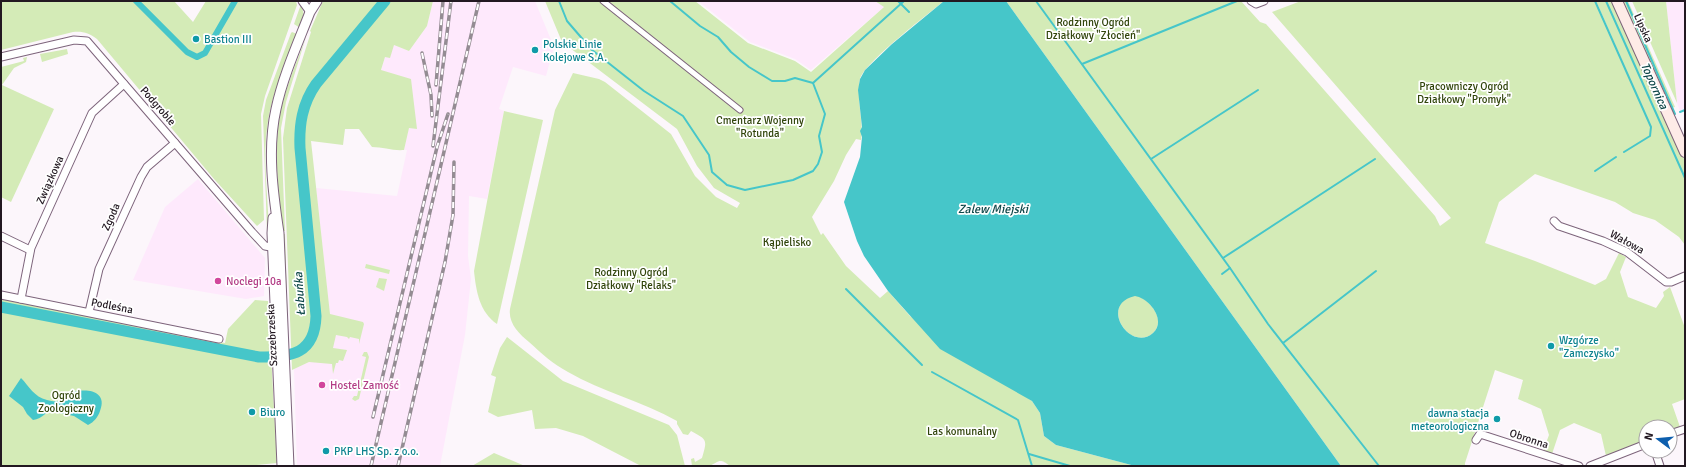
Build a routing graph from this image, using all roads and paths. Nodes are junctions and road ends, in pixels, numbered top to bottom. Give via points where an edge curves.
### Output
1 (302, 1) edge
2 (317, 1) edge
3 (603, 1) edge
4 (1250, 1) edge
5 (1264, 1) edge
6 (1617, 1) edge
7 (310, 12) junction
8 (1, 57) edge
9 (124, 84) junction
10 (740, 110) dead end
11 (175, 143) junction
12 (1685, 152) edge
13 (1554, 221) dead end
14 (1, 236) edge
15 (276, 248) junction
16 (30, 250) junction
17 (1685, 276) edge
18 (1, 295) edge
19 (21, 299) junction
20 (89, 312) junction
21 (219, 338) dead end
22 (282, 371) junction
23 (1476, 440) dead end
24 (1638, 447) edge
25 (282, 466) edge
26 (289, 466) edge
27 (1579, 466) edge
28 (1590, 466) edge

1 - 7 street
2 - 7 street, Szczebrzeska
3 - 10 street
4 - 5 street via 1256,4
6 - 12 main road, Lipska
7 - 15 street, Szczebrzeska via 274,114 272,144
8 - 9 street, Podgroble via 74,40 84,40 92,45
9 - 11 street, Podgroble
9 - 16 street, Związkowa via 92,113
11 - 15 street, Podgroble via 265,246
11 - 20 street, Zgoda via 147,167 141,177 98,272
13 - 17 street, Wałowa via 1559,226 1630,254 1666,282
14 - 16 street
15 - 22 street, Szczebrzeska
16 - 19 street, Związkowa
18 - 19 street, Podleśna
19 - 20 street, Podleśna
20 - 21 street, Podleśna
22 - 25 street, Szczebrzeska
22 - 26 street, Szczebrzeska
23 - 27 street, Obronna via 1480,434
24 - 28 street

